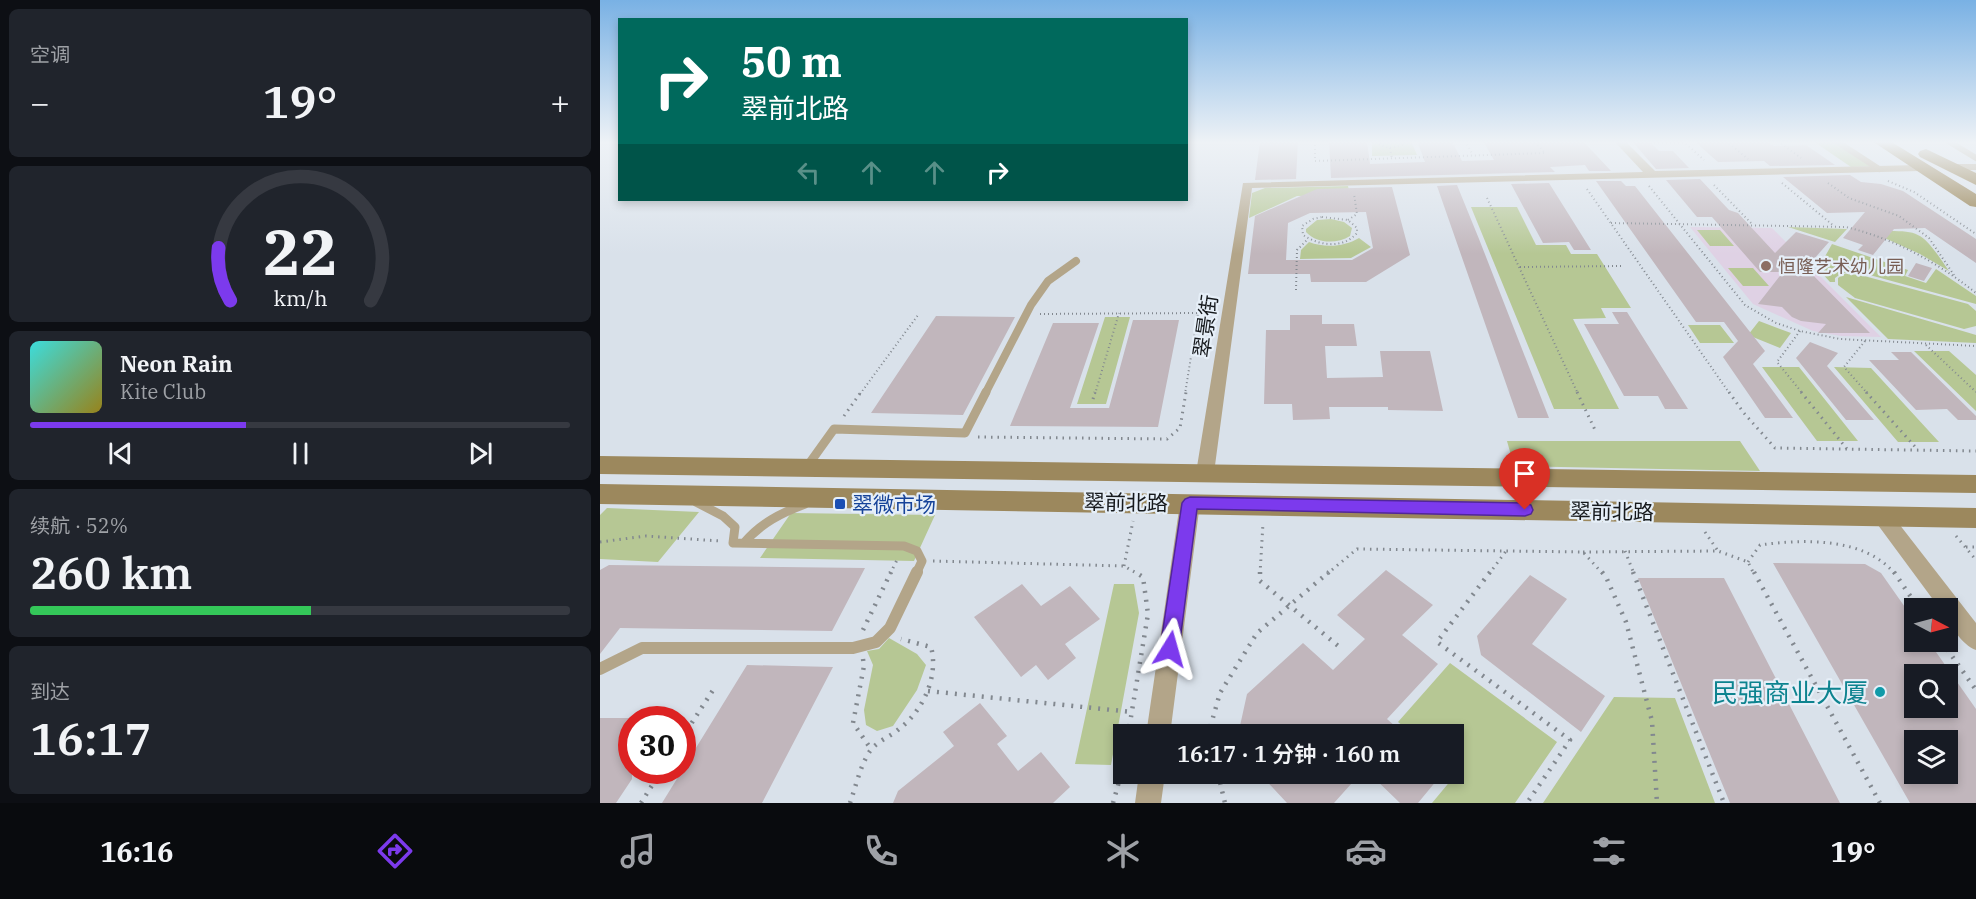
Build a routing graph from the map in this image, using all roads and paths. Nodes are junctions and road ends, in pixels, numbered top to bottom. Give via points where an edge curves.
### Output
1 (1574, 178) edge
2 (1649, 178) edge
3 (1715, 178) edge
4 (1778, 178) edge
5 (1946, 178) edge
6 (1886, 181) dead end
7 (1827, 182) dead end
8 (1585, 185) dead end
9 (1353, 190) dead end
10 (1488, 198) dead end
11 (1976, 202) edge
12 (1348, 220) junction
13 (1611, 224) junction
14 (1680, 225) junction
15 (1753, 226) junction
16 (1834, 226) junction
17 (1976, 234) edge
18 (1308, 239) junction
19 (1076, 261) dead end
20 (1519, 267) junction
21 (1624, 267) dead end
22 (1954, 276) junction
23 (1296, 290) dead end
24 (1976, 293) edge
25 (1119, 313) junction
26 (1027, 314) junction
27 (918, 315) dead end
28 (1800, 331) junction
29 (1865, 341) junction
30 (1925, 344) junction
31 (1976, 346) edge
32 (1976, 392) edge
33 (1093, 399) dead end
34 (834, 429) junction
35 (1596, 432) dead end
36 (965, 433) junction
37 (1847, 449) junction
38 (1918, 450) junction
39 (1976, 451) edge
40 (600, 465) edge
41 (806, 468) junction
42 (1205, 473) junction
43 (1976, 484) edge
44 (600, 494) edge
45 (676, 495) junction
46 (826, 497) junction
47 (1190, 503) junction
48 (1882, 516) junction
49 (1939, 517) junction
50 (1976, 518) edge
51 (1133, 519) dead end
52 (1263, 521) dead end
53 (600, 542) edge
54 (739, 543) junction
55 (904, 546) junction
56 (1965, 547) junction
57 (1976, 547) edge
58 (1506, 551) junction
59 (1583, 552) junction
60 (1624, 552) junction
61 (1976, 560) edge
62 (922, 561) junction
63 (1748, 562) junction
64 (1124, 566) junction
65 (1911, 598) edge
66 (1290, 606) junction
67 (890, 628) junction
68 (1976, 640) edge
69 (854, 648) junction
70 (1343, 650) dead end
71 (1949, 652) edge
72 (600, 669) edge
73 (715, 687) dead end
74 (927, 690) junction
75 (1976, 690) edge
76 (1132, 712) junction
77 (696, 716) edge
78 (1130, 724) edge
79 (1160, 724) edge
80 (1211, 724) edge
81 (871, 749) junction
82 (653, 784) edge
83 (1118, 784) edge
84 (1151, 784) edge
85 (1220, 784) edge
86 (641, 803) edge
87 (850, 803) edge
88 (1113, 803) edge
89 (1148, 803) edge
90 (1225, 803) edge
91 (1527, 803) edge
92 (1658, 803) edge
93 (1724, 803) edge
94 (1880, 803) edge

1 - 42 street, 翠景街 via 1247,185
2 - 14 path
3 - 15 path
4 - 16 path
5 - 11 main road
6 - 17 path via 1914,192
7 - 22 path via 1849,198 1899,216 1929,238
8 - 13 path
9 - 12 path via 1357,214
10 - 20 path
12 - 18 path via 1313,219 1302,226 1301,231
12 - 18 path via 1357,228 1355,237 1349,241 1333,244
13 - 14 path
13 - 37 path via 1743,412 1775,448
14 - 15 path
14 - 28 path via 1745,305
15 - 16 path
16 - 22 path via 1881,238
18 - 23 path via 1297,250
19 - 26 lane via 1048,281
20 - 21 path
20 - 35 path
22 - 24 path
25 - 26 path
25 - 33 path
25 - 36 path via 1198,314 1180,428 1167,439 972,437
26 - 36 lane
27 - 34 path
28 - 29 path
28 - 37 path via 1777,362
29 - 30 path
29 - 38 path via 1844,367
30 - 31 path
30 - 32 path
34 - 36 lane
34 - 41 lane
37 - 38 path
38 - 39 path
40 - 41 main road, 翠前北路
41 - 42 main road, 翠前北路
42 - 43 main road, 翠前北路
44 - 45 main road, 翠前北路
45 - 46 main road, 翠前北路
45 - 54 lane via 723,516 735,527
46 - 47 main road, 翠前北路
46 - 54 lane via 777,514
47 - 48 main road, 翠前北路
47 - 79 street
48 - 49 main road, 翠前北路
48 - 68 street
49 - 50 main road, 翠前北路
49 - 56 path
51 - 64 path
52 - 66 path via 1260,581
53 - 54 path via 646,537
54 - 55 lane
55 - 62 lane via 917,551
55 - 69 path
56 - 57 path
56 - 61 path
58 - 59 path
58 - 66 path via 1357,549
58 - 91 path via 1437,642 1570,740
59 - 60 path
59 - 92 path via 1606,577 1626,622 1652,721
60 - 63 path via 1718,551
60 - 93 path
62 - 64 path
62 - 67 lane
63 - 65 path via 1760,545 1780,541 1855,547 1887,565
63 - 94 path
64 - 76 path via 1143,577 1148,614
66 - 70 path
66 - 80 path via 1257,633 1220,693
67 - 69 lane via 876,642
67 - 74 path via 903,640 931,647 935,658
69 - 72 lane via 642,648
69 - 81 path via 863,654 864,666 853,723
71 - 75 path
73 - 77 path
74 - 76 path
74 - 81 path via 902,726
76 - 78 path
81 - 87 path
82 - 86 path
83 - 88 path
84 - 89 street
85 - 90 path

